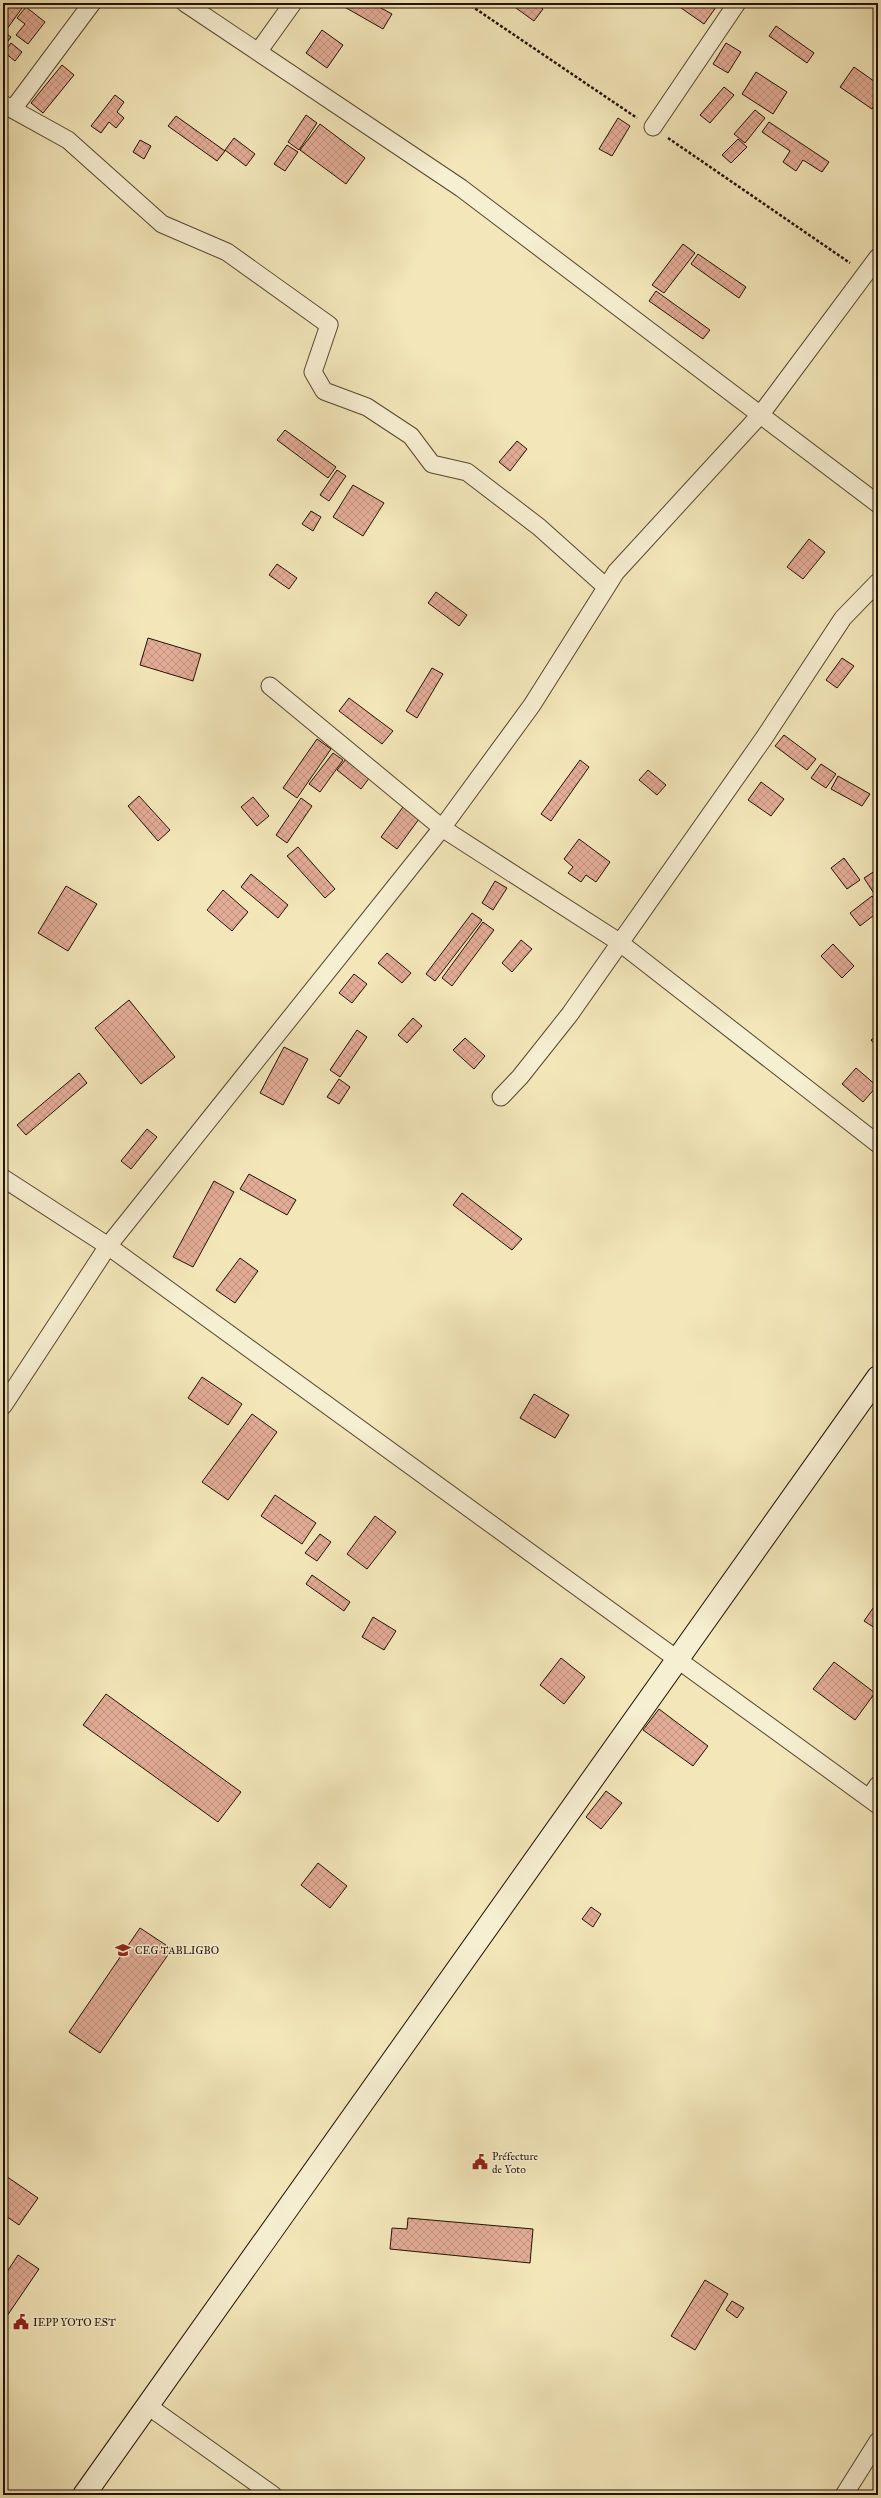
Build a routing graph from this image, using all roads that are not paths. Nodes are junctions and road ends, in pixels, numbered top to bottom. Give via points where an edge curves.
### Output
1 (92, 3) edge
2 (185, 3) edge
3 (293, 3) edge
4 (737, 3) edge
5 (258, 52) junction
6 (8, 107) edge
7 (652, 127) dead end
8 (878, 257) edge
9 (761, 414) junction
10 (878, 504) edge
11 (878, 582) edge
12 (606, 587) junction
13 (270, 686) dead end
14 (442, 828) junction
15 (619, 942) junction
16 (501, 1097) dead end
17 (878, 1144) edge
18 (3, 1178) edge
19 (108, 1246) junction
20 (878, 1377) edge
21 (3, 1406) edge
22 (677, 1660) junction
23 (875, 1796) edge
24 (148, 2406) junction
25 (878, 2441) edge
26 (84, 2495) edge
27 (273, 2495) edge
28 (844, 2495) edge

1 - 6 street
2 - 5 street
3 - 5 street
4 - 7 street
5 - 9 street via 460,188
6 - 12 street via 68,140 162,224 227,252 329,325 313,372 324,391 367,407 411,436 432,464 467,472 539,526
8 - 9 street
9 - 10 street
9 - 12 street via 616,572
11 - 15 street via 843,618 764,738
12 - 14 street via 532,705
13 - 14 street
14 - 15 street
14 - 19 street
15 - 16 street via 570,1014
15 - 17 street
18 - 19 street
19 - 21 street
19 - 22 street
20 - 22 street
22 - 23 street
22 - 24 street
24 - 26 street
24 - 27 street
25 - 28 street

